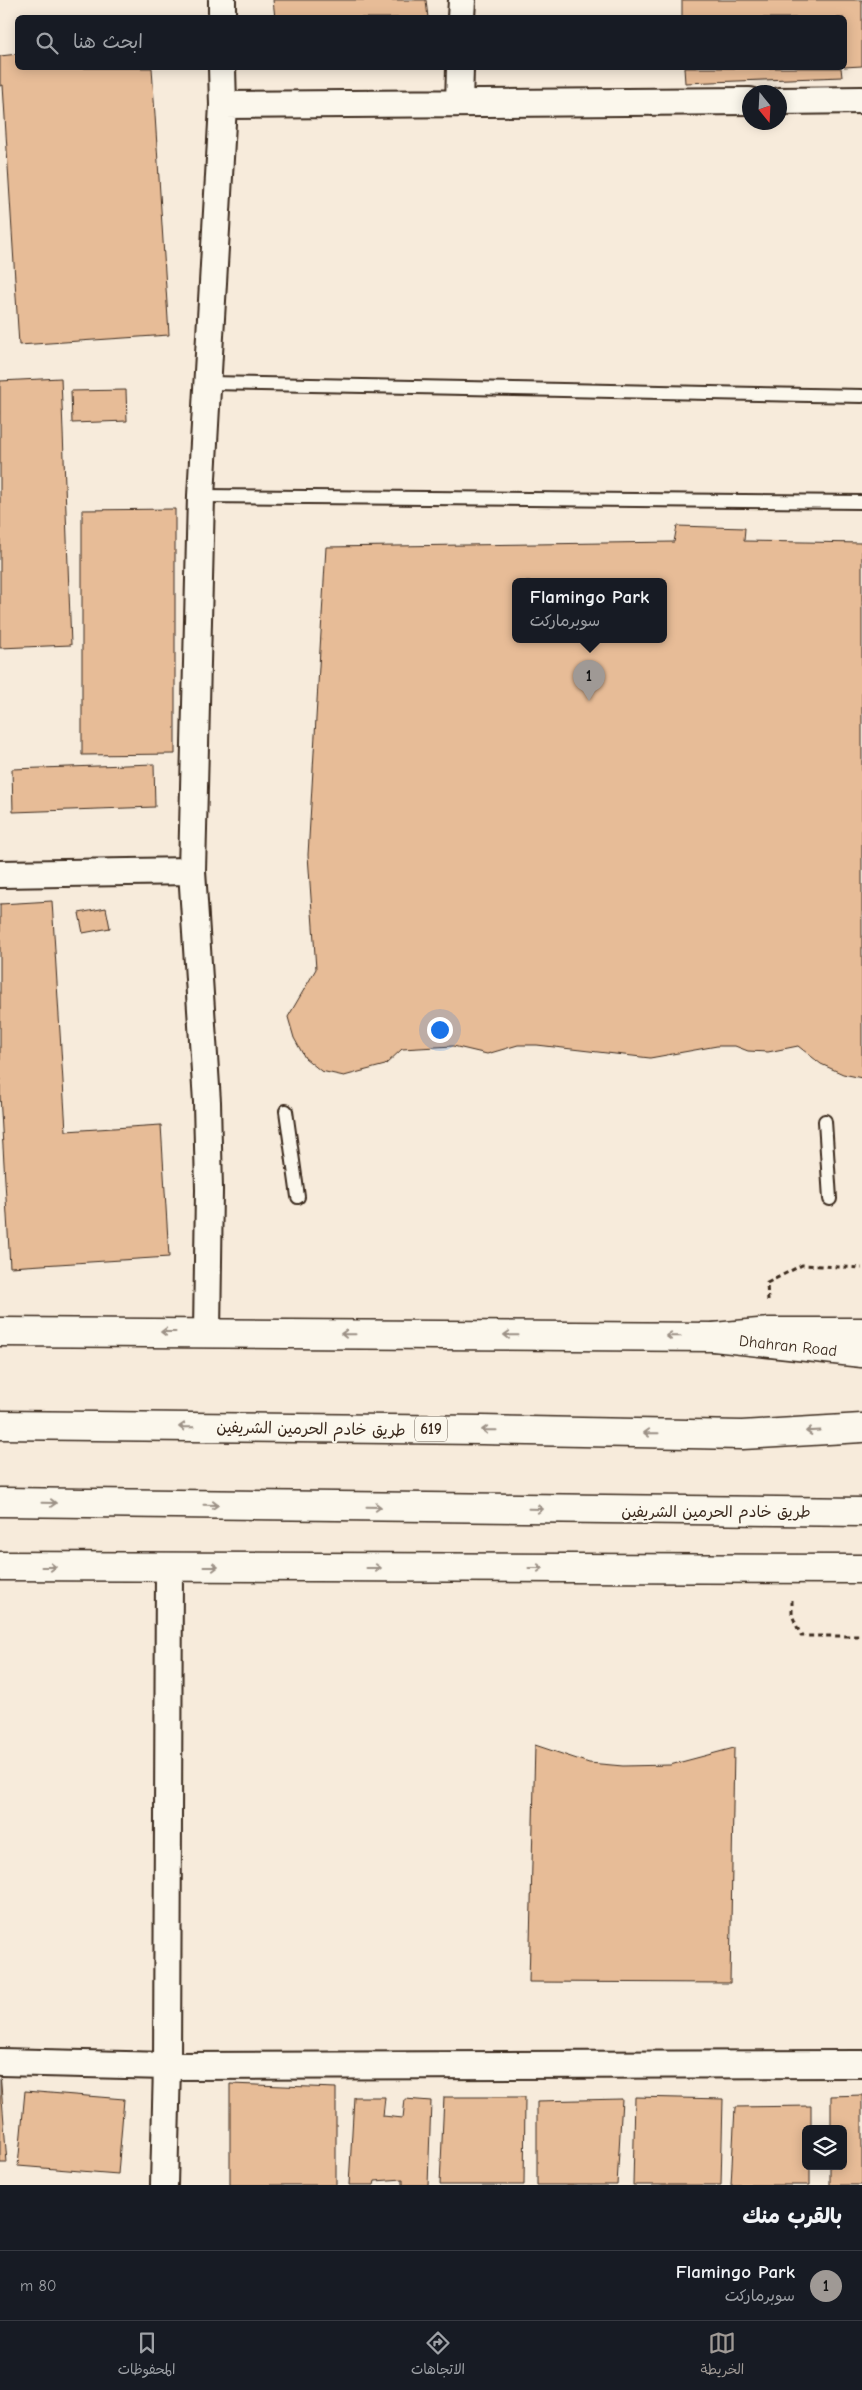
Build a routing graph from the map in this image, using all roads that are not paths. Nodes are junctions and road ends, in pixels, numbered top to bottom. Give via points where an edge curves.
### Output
1 (222, 0) edge
2 (462, 0) edge
3 (222, 15) edge
4 (461, 15) edge
5 (222, 70) edge
6 (460, 70) edge
7 (862, 100) edge
8 (742, 101) edge
9 (787, 101) edge
10 (459, 103) junction
11 (223, 105) junction
12 (209, 383) junction
13 (862, 396) edge
14 (201, 496) junction
15 (862, 502) edge
16 (192, 872) junction
17 (0, 874) edge
18 (286, 1111) dead end
19 (825, 1121) dead end
20 (298, 1197) dead end
21 (830, 1199) dead end
22 (0, 1332) edge
23 (207, 1332) junction
24 (862, 1332) edge
25 (714, 1337) junction
26 (862, 1353) edge
27 (0, 1425) edge
28 (862, 1428) edge
29 (0, 1502) edge
30 (862, 1512) edge
31 (0, 1566) edge
32 (169, 1567) junction
33 (862, 1569) edge
34 (0, 2062) edge
35 (862, 2064) edge
36 (168, 2066) junction
37 (164, 2185) edge

1 - 3 street
2 - 4 street
5 - 11 street
6 - 10 street
7 - 9 street
8 - 10 street
10 - 11 street
11 - 12 street
12 - 13 lane
12 - 14 street
14 - 15 lane
14 - 16 street
16 - 17 street
16 - 23 street via 207,1102
18 - 20 lane
19 - 21 lane
23 -> 22 main road
25 -> 23 main road
24 - 25 main road via 770,1332
25 - 26 main road, Dhahran Road
28 -> 27 main road, طريق خادم الحرمين الشريفين / 619 via 742,1435
29 -> 30 main road, طريق خادم الحرمين الشريفين
31 -> 32 main road
32 -> 33 main road
32 - 36 street
34 - 36 street
35 - 36 street
36 - 37 street

